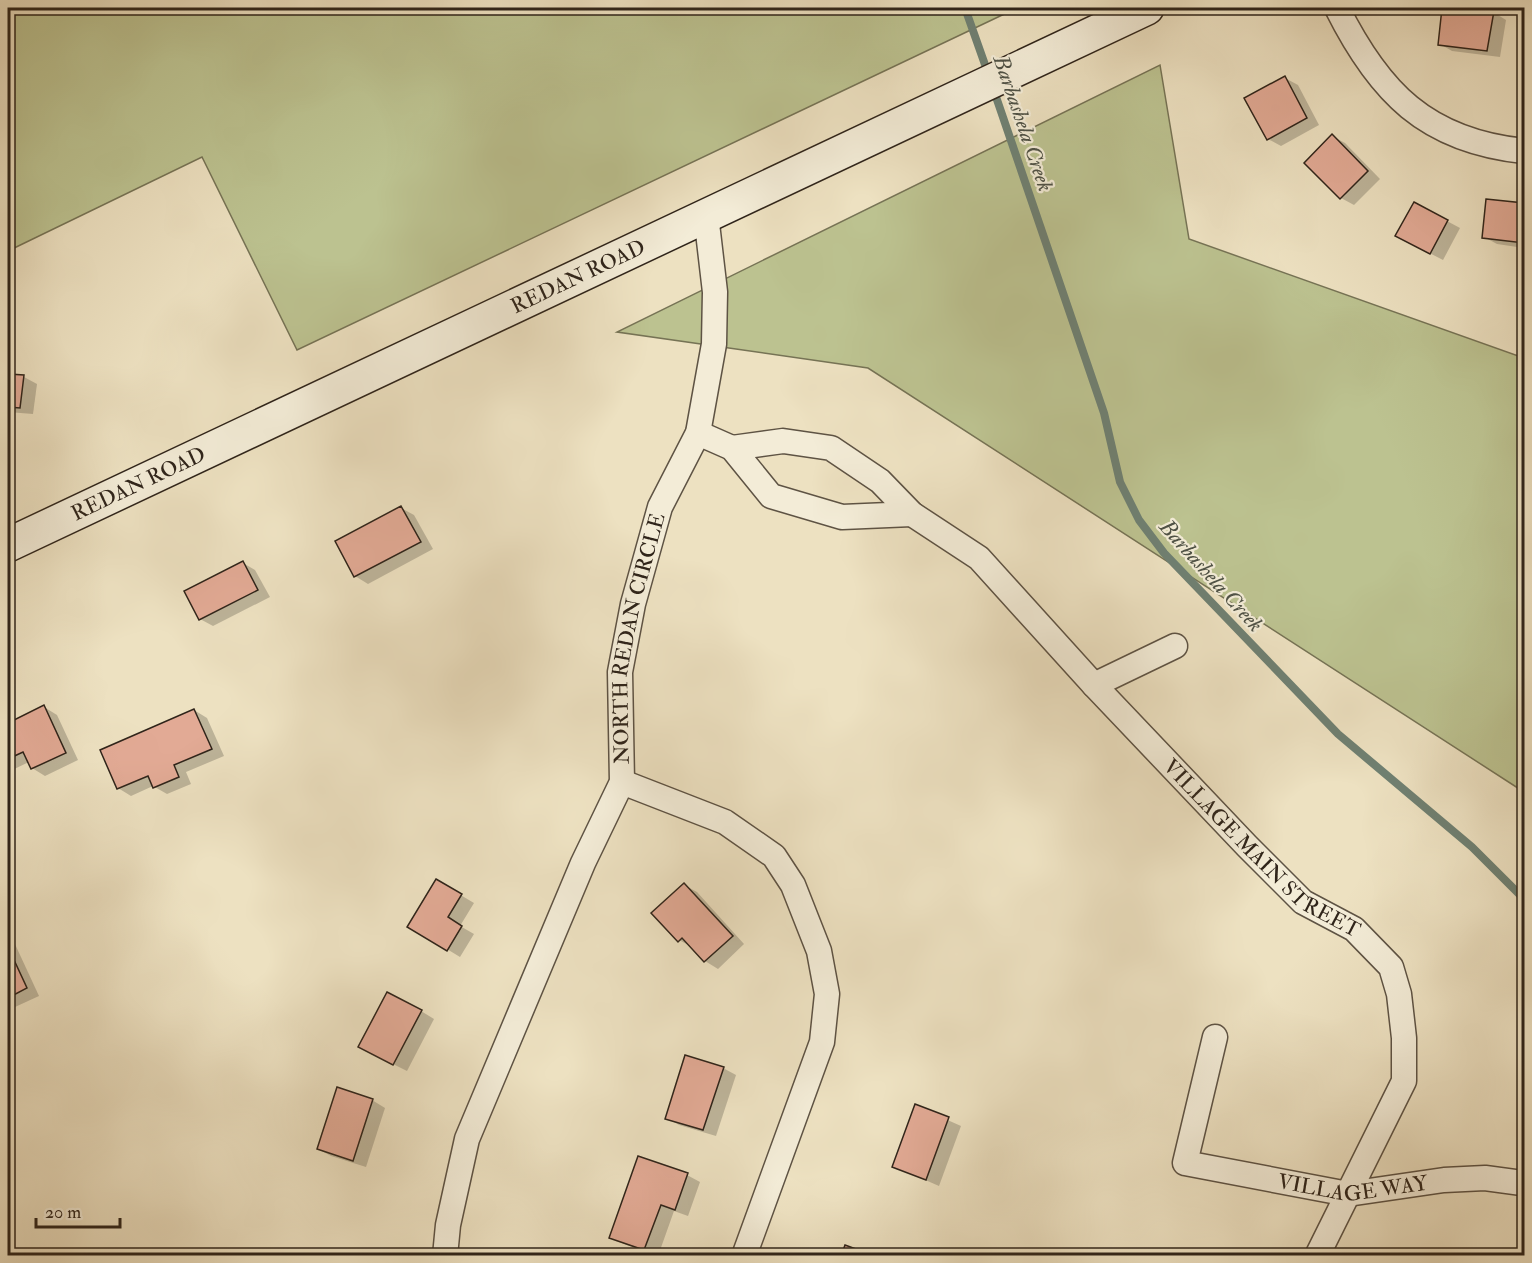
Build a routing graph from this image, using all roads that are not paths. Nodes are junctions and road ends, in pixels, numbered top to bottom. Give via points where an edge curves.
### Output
1 (1148, 8) edge
2 (1337, 8) edge
3 (1524, 151) edge
4 (706, 215) junction
5 (698, 433) junction
6 (732, 448) junction
7 (912, 514) junction
8 (8, 545) edge
9 (1175, 646) dead end
10 (1094, 686) junction
11 (622, 782) junction
12 (1215, 1037) dead end
13 (1522, 1183) dead end
14 (1348, 1194) junction
15 (445, 1256) edge
16 (744, 1256) edge
17 (1317, 1256) edge

1 - 4 main road, REDAN ROAD
2 - 3 street via 1363,58 1391,91 1423,119 1468,138
4 - 5 street, NORTH REDAN CIRCLE via 715,292 714,344
4 - 8 main road, REDAN ROAD
5 - 6 street
5 - 11 street, NORTH REDAN CIRCLE via 660,507 633,604 620,672
6 - 7 street, VILLAGE MAIN STREET via 783,441 831,448 880,481
6 - 7 street via 771,496 842,517
7 - 10 street, VILLAGE MAIN STREET via 979,558
9 - 10 street
10 - 14 street, VILLAGE MAIN STREET via 1303,902 1354,929 1391,967 1399,994 1404,1081
11 - 15 street, NORTH REDAN CIRCLE via 583,863 467,1139
11 - 16 street via 725,822 774,856 793,885 819,951 827,994 822,1042
12 - 14 street, VILLAGE WAY via 1185,1163
13 - 14 street, VILLAGE WAY via 1485,1178 1444,1180
14 - 17 street, VILLAGE MAIN STREET

